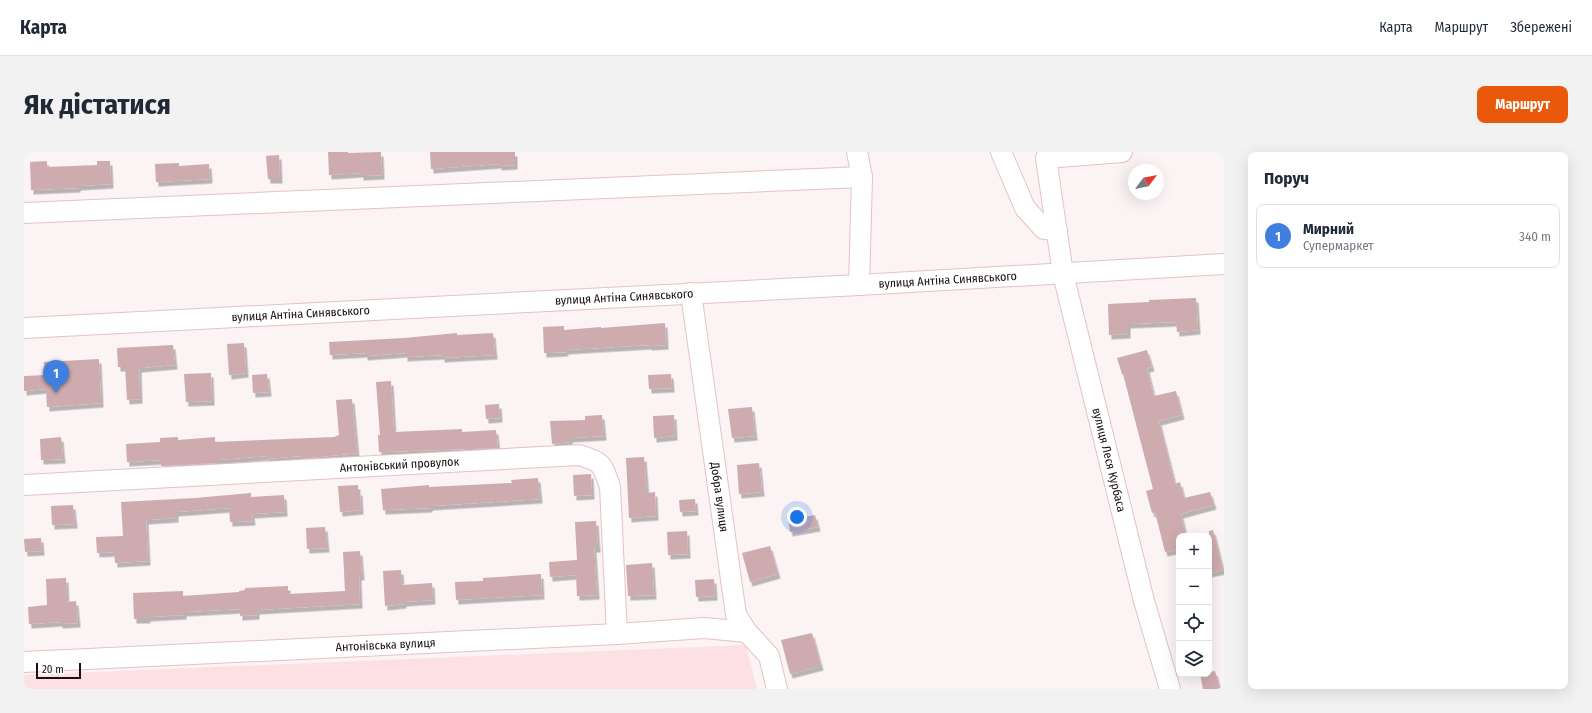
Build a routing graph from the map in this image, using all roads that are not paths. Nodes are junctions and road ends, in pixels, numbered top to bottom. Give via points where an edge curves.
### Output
1 (856, 152) edge
2 (1001, 152) edge
3 (1122, 152) edge
4 (862, 177) junction
5 (24, 213) edge
6 (1057, 230) junction
7 (1224, 264) edge
8 (1063, 274) junction
9 (860, 285) junction
10 (691, 293) junction
11 (24, 328) edge
12 (24, 485) edge
13 (747, 632) junction
14 (617, 634) junction
15 (24, 662) edge
16 (777, 689) edge
17 (1170, 689) edge

1 - 4 street
2 - 6 street via 1025,208 1044,229
3 - 6 street, вулиця Леся Курбаса via 1046,158
4 - 5 street
4 - 9 street
6 - 8 street, вулиця Леся Курбаса
7 - 8 street, вулиця Антіна Синявського
8 - 9 street, вулиця Антіна Синявського
8 - 17 street, вулиця Леся Курбаса via 1144,601
9 - 10 street, вулиця Антіна Синявського
10 - 11 street, вулиця Антіна Синявського
10 - 13 street, Добра вулиця via 736,615
12 - 14 street, Антонівський провулок via 579,455 602,464 610,487
13 - 14 street, Антонівська вулиця via 704,628
13 - 16 street, Добра вулиця via 769,656
14 - 15 street, Антонівська вулиця

